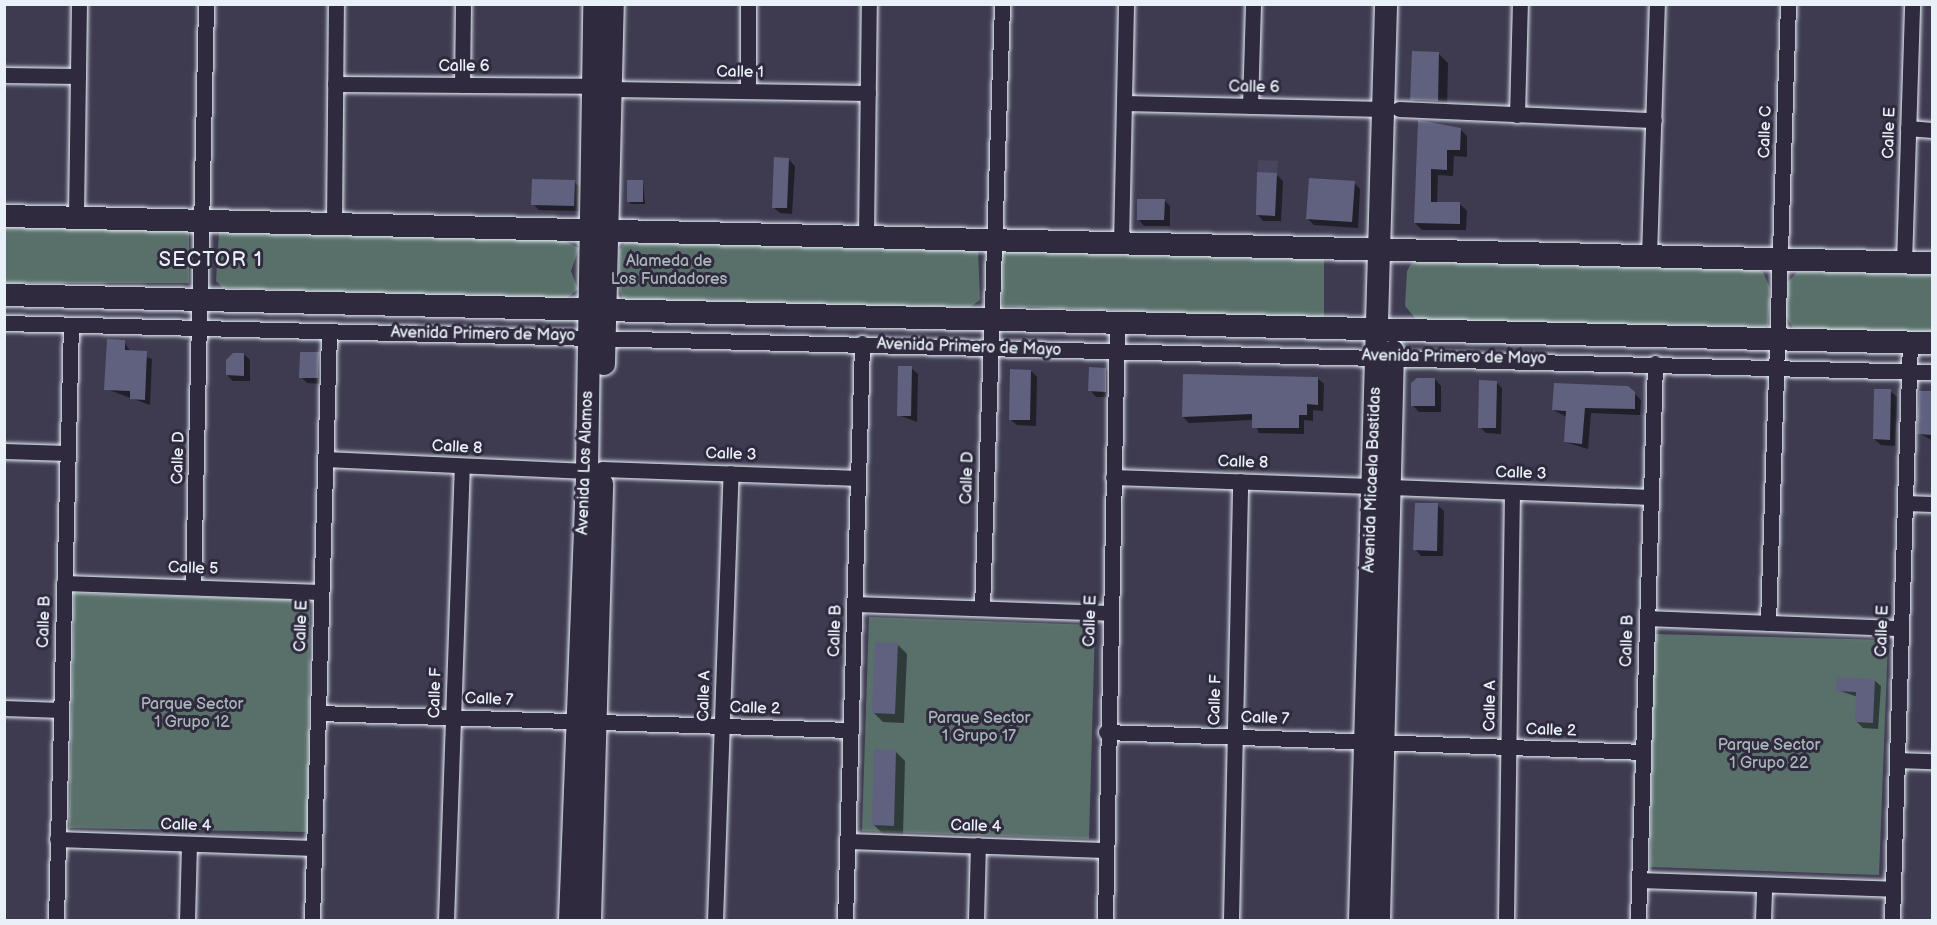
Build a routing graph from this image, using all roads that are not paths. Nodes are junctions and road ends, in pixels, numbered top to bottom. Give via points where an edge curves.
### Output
1 (79, 4) edge
2 (206, 4) edge
3 (336, 4) edge
4 (463, 4) edge
5 (594, 4) edge
6 (613, 4) edge
7 (748, 4) edge
8 (869, 4) edge
9 (1002, 4) edge
10 (1126, 4) edge
11 (1253, 4) edge
12 (1386, 4) edge
13 (1401, 4) edge
14 (1520, 4) edge
15 (1657, 4) edge
16 (1788, 4) edge
17 (1912, 4) edge
18 (4, 75) edge
19 (78, 76) junction
20 (335, 84) junction
21 (462, 85) junction
22 (602, 87) junction
23 (748, 91) junction
24 (868, 93) junction
25 (1124, 103) junction
26 (1250, 106) junction
27 (1392, 109) junction
28 (1517, 115) junction
29 (1654, 120) junction
30 (1908, 128) junction
31 (1932, 130) edge
32 (4, 216) edge
33 (76, 217) junction
34 (204, 221) junction
35 (334, 225) junction
36 (599, 231) junction
37 (866, 236) junction
38 (994, 238) junction
39 (1121, 244) junction
40 (1389, 247) junction
41 (1649, 256) junction
42 (1780, 260) junction
43 (1904, 263) junction
44 (1932, 264) edge
45 (4, 295) edge
46 (201, 301) junction
47 (597, 312) junction
48 (991, 320) junction
49 (4, 323) edge
50 (1117, 323) junction
51 (71, 325) junction
52 (201, 329) junction
53 (1386, 329) junction
54 (328, 332) junction
55 (597, 337) junction
56 (1780, 339) junction
57 (862, 343) junction
58 (1921, 343) edge
59 (989, 348) junction
60 (1116, 354) junction
61 (1385, 355) junction
62 (1655, 363) junction
63 (1779, 368) junction
64 (1909, 372) junction
65 (1932, 372) edge
66 (4, 451) edge
67 (68, 453) junction
68 (325, 459) junction
69 (462, 467) junction
70 (594, 470) junction
71 (731, 473) junction
72 (1113, 477) junction
73 (858, 478) junction
74 (1240, 481) junction
75 (1381, 487) junction
76 (1512, 492) junction
77 (1651, 497) junction
78 (1905, 503) junction
79 (1932, 504) edge
80 (64, 583) junction
81 (194, 587) junction
82 (321, 592) junction
83 (855, 604) junction
84 (982, 608) junction
85 (1109, 613) junction
86 (1647, 618) junction
87 (1768, 623) junction
88 (1901, 628) junction
89 (4, 708) edge
90 (61, 710) junction
91 (318, 713) junction
92 (453, 717) junction
93 (587, 722) junction
94 (722, 726) junction
95 (851, 730) junction
96 (1106, 732) junction
97 (1233, 736) junction
98 (1376, 742) junction
99 (1508, 747) junction
100 (1643, 752) junction
101 (1897, 760) junction
102 (1932, 761) edge
103 (57, 839) junction
104 (848, 841) junction
105 (189, 844) junction
106 (978, 845) junction
107 (314, 848) junction
108 (1103, 850) junction
109 (1639, 880) junction
110 (1764, 885) junction
111 (1893, 890) junction
112 (56, 921) edge
113 (187, 921) edge
114 (312, 921) edge
115 (446, 921) edge
116 (570, 921) edge
117 (590, 921) edge
118 (715, 921) edge
119 (845, 921) edge
120 (976, 921) edge
121 (1105, 921) edge
122 (1231, 921) edge
123 (1360, 921) edge
124 (1379, 921) edge
125 (1506, 921) edge
126 (1638, 921) edge
127 (1763, 921) edge
128 (1892, 921) edge

1 - 19 street
2 - 34 street
3 - 20 street
4 - 21 street
5 - 22 main road, Avenida Los Alamos
6 - 22 main road, Avenida Los Alamos
7 - 23 street
8 - 24 street
9 - 38 street
10 - 25 street
11 - 26 street
12 - 27 main road, Avenida Micaela Bastidas
13 - 27 main road, Avenida Micaela Bastidas
14 - 28 street
15 - 29 street
16 - 42 street, Calle C
17 - 30 street, Calle E
18 - 19 street
19 - 33 street
20 - 21 street, Calle 6
20 - 35 street
21 - 22 street, Calle 6
22 - 23 street, Calle 1
22 - 36 main road, Avenida Los Alamos
23 - 24 street, Calle 1
24 - 37 street
25 - 26 street, Calle 6
25 - 39 street
26 - 27 street, Calle 6
27 - 28 street
27 - 40 main road, Avenida Micaela Bastidas
28 - 29 street
29 - 41 street
30 - 31 street
30 - 43 street, Calle E
32 - 33 main road
33 - 34 main road
34 - 35 main road
34 - 46 street, Calle D
35 - 36 main road
36 - 37 main road
36 - 47 main road, Avenida Los Alamos
37 - 38 main road
38 - 39 main road
38 - 48 street, Calle D
39 - 40 main road
40 - 41 main road
40 - 53 main road, Avenida Micaela Bastidas
41 - 42 main road
42 - 43 main road
42 - 56 street, Calle C
43 - 44 main road
45 - 46 main road, Avenida Primero de Mayo
46 - 47 main road, Avenida Primero de Mayo
46 - 52 street, Calle D
47 - 48 main road, Avenida Primero de Mayo
47 - 55 main road, Avenida Los Alamos
48 - 50 main road, Avenida Primero de Mayo
48 - 59 street, Calle D
49 - 51 street, Avenida Primero de Mayo
50 - 53 main road, Avenida Primero de Mayo
50 - 60 street, Calle E
51 - 52 street, Avenida Primero de Mayo
51 - 67 street, Calle B
52 - 54 street, Avenida Primero de Mayo
52 - 81 street, Calle D
53 - 56 main road, Avenida Primero de Mayo
53 - 61 main road, Avenida Micaela Bastidas
54 - 55 street, Avenida Primero de Mayo
54 - 68 street, Calle E
55 - 57 street, Avenida Primero de Mayo
55 - 70 main road, Avenida Los Alamos
56 - 58 main road, Avenida Primero de Mayo
56 - 63 street, Calle C
57 - 59 street, Avenida Primero de Mayo
57 - 73 street, Calle B
58 - 64 street, Calle E
59 - 60 street, Avenida Primero de Mayo
59 - 84 street, Calle D
60 - 61 street, Avenida Primero de Mayo
60 - 72 street, Calle E
61 - 62 street, Avenida Primero de Mayo
61 - 75 main road, Avenida Micaela Bastidas
62 - 63 street, Avenida Primero de Mayo
62 - 77 street, Calle B
63 - 64 street, Avenida Primero de Mayo
63 - 87 street
64 - 65 street, Avenida Primero de Mayo
64 - 78 street, Calle E
66 - 67 street
67 - 80 street, Calle B
68 - 69 street, Calle 8
68 - 82 street, Calle E
69 - 70 street, Calle 8
69 - 92 street, Calle F
70 - 71 street, Calle 3
70 - 93 main road, Avenida Los Alamos
71 - 73 street, Calle 3
71 - 94 street, Calle A
72 - 74 street, Calle 8
72 - 85 street, Calle E
73 - 83 street, Calle B
74 - 75 street, Calle 8
74 - 97 street, Calle F
75 - 76 street, Calle 3
75 - 98 main road, Avenida Micaela Bastidas
76 - 77 street, Calle 3
76 - 99 street, Calle A
77 - 86 street, Calle B
78 - 79 street
78 - 88 street, Calle E
80 - 81 street, Calle 5
80 - 90 street, Calle B
81 - 82 street, Calle 5
82 - 91 street, Calle E
83 - 84 street
83 - 95 street, Calle B
84 - 85 street
85 - 96 street, Calle E
86 - 87 street
86 - 100 street, Calle B
87 - 88 street
88 - 101 street, Calle E
89 - 90 street
90 - 103 street, Calle B
91 - 92 street, Calle 7
91 - 107 street, Calle E
92 - 93 street, Calle 7
92 - 115 street, Calle F
93 - 94 street, Calle 2
93 - 116 main road, Avenida Los Alamos
93 - 117 main road, Avenida Los Alamos
94 - 95 street, Calle 2
94 - 118 street, Calle A
95 - 104 street, Calle B
96 - 97 street, Calle 7
96 - 108 street, Calle E
97 - 98 street, Calle 7
97 - 122 street, Calle F
98 - 99 street, Calle 2
98 - 123 main road, Avenida Micaela Bastidas
98 - 124 main road, Avenida Micaela Bastidas
99 - 100 street, Calle 2
99 - 125 street, Calle A
100 - 109 street, Calle B
101 - 102 street
101 - 111 street, Calle E
103 - 105 street, Calle 4
103 - 112 street, Calle B
104 - 106 street, Calle 4
104 - 119 street, Calle B
105 - 107 street, Calle 4
105 - 113 street
106 - 108 street, Calle 4
106 - 120 street
107 - 114 street, Calle E
108 - 121 street, Calle E
109 - 110 street
109 - 126 street, Calle B
110 - 111 street
110 - 127 street
111 - 128 street, Calle E

